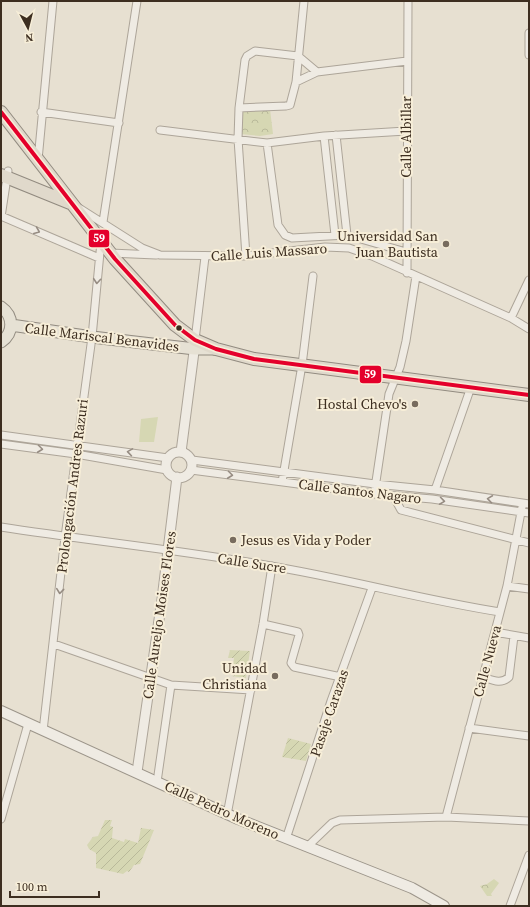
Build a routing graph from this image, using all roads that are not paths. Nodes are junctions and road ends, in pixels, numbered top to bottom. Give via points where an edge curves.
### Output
1 (53, 1) edge
2 (136, 1) edge
3 (304, 1) edge
4 (408, 1) edge
5 (529, 33) edge
6 (529, 55) edge
7 (298, 56) junction
8 (407, 61) junction
9 (317, 72) junction
10 (296, 82) junction
11 (239, 108) junction
12 (1, 112) edge
13 (41, 112) junction
14 (119, 123) junction
15 (160, 130) dead end
16 (406, 130) junction
17 (336, 135) junction
18 (324, 136) junction
19 (238, 139) junction
20 (267, 143) junction
21 (38, 160) junction
22 (4, 173) edge
23 (69, 200) junction
24 (1, 216) edge
25 (103, 222) junction
26 (335, 235) junction
27 (347, 235) junction
28 (406, 252) junction
29 (105, 255) junction
30 (160, 255) junction
31 (246, 256) junction
32 (205, 257) junction
33 (407, 273) junction
34 (313, 276) dead end
35 (416, 276) junction
36 (529, 280) edge
37 (1, 307) edge
38 (511, 318) junction
39 (11, 325) junction
40 (529, 329) edge
41 (92, 337) junction
42 (1, 342) edge
43 (195, 344) junction
44 (302, 365) junction
45 (396, 377) junction
46 (471, 387) junction
47 (529, 395) edge
48 (1, 435) edge
49 (1, 444) edge
50 (77, 444) junction
51 (181, 452) junction
52 (76, 454) junction
53 (168, 458) junction
54 (192, 460) junction
55 (168, 470) junction
56 (191, 470) junction
57 (284, 471) junction
58 (177, 478) junction
59 (282, 482) junction
60 (375, 484) junction
61 (435, 490) junction
62 (374, 494) junction
63 (396, 496) junction
64 (526, 504) edge
65 (525, 513) edge
66 (1, 527) edge
67 (65, 537) junction
68 (516, 541) junction
69 (529, 543) edge
70 (168, 550) junction
71 (272, 566) junction
72 (507, 586) junction
73 (372, 588) junction
74 (529, 589) edge
75 (500, 612) junction
76 (263, 624) junction
77 (495, 632) junction
78 (514, 636) junction
79 (529, 638) edge
80 (54, 644) junction
81 (341, 677) junction
82 (483, 677) junction
83 (151, 678) junction
84 (171, 686) junction
85 (251, 690) junction
86 (1, 711) edge
87 (28, 724) junction
88 (469, 728) junction
89 (43, 731) junction
90 (529, 736) edge
91 (139, 752) junction
92 (127, 767) junction
93 (137, 772) junction
94 (157, 782) junction
95 (227, 814) junction
96 (446, 817) junction
97 (1, 819) edge
98 (529, 821) edge
99 (286, 839) junction
100 (307, 847) junction
101 (529, 855) edge
102 (444, 906) edge
103 (510, 906) edge

1 - 13 street
2 - 14 street
3 - 7 street
4 - 8 street, Calle Albillar
5 - 6 street
7 - 9 street
7 - 10 street
7 - 11 street via 254,51 247,56
8 - 9 street
8 - 16 street, Calle Albillar
9 - 10 street
10 - 11 street via 290,104 286,106
11 - 19 street
12 - 21 highway
13 - 14 street
13 - 21 street
14 - 25 street
15 - 19 street
16 - 17 street
16 - 28 street, Calle Albillar
17 - 18 street
17 - 27 street
18 - 20 street
18 - 26 street
19 - 20 street
19 - 31 street
20 - 26 street via 278,225 285,236 292,238
21 - 23 highway
22 - 23 highway
22 - 24 street
23 - 25 street, Calle Luis Massaro
23 - 29 highway via 102,242
24 -> 29 street
25 - 30 street, Calle Luis Massaro via 142,248
26 - 27 street
27 - 28 street
28 - 33 street, Calle Albillar
29 - 30 street, Calle Luis Massaro
29 -> 41 street, Prolongación Andres Razuri
29 - 43 highway
30 - 32 street, Calle Luis Massaro
31 - 32 street, Calle Luis Massaro
31 - 33 street, Calle Luis Massaro via 325,247 349,248
32 - 43 street
33 - 35 street, Calle Luis Massaro
34 - 44 street
35 - 38 street, Calle Luis Massaro
35 - 45 street via 406,341
36 - 38 street
37 - 39 main road via 8,314
38 - 40 street, Calle Luis Massaro
39 - 41 main road, Calle Mariscal Benavides
39 - 42 main road via 7,336
41 - 43 main road, Calle Mariscal Benavides
41 - 50 street, Prolongación Andres Razuri
43 - 44 highway via 254,359
43 - 51 street
44 - 45 highway
44 - 57 street
45 - 46 highway
45 - 60 street via 389,394
46 - 47 highway
46 - 61 street
48 - 50 street
49 -> 52 street
50 - 52 street, Prolongación Andres Razuri
53 -> 50 street
51 - 53 street
51 - 54 street
52 - 55 street
52 - 67 street, Prolongación Andres Razuri
53 - 55 street
54 - 56 street
54 - 57 street, Calle Santos Nagaro
55 - 58 street
56 - 58 street via 186,476
56 -> 59 street, Calle Santos Nagaro
57 - 59 street
57 - 60 street, Calle Santos Nagaro
58 - 70 street, Calle Aureljo Moises Flores
59 - 62 street, Calle Santos Nagaro
60 - 61 street, Calle Santos Nagaro
60 - 62 street
64 -> 61 street, Calle Santos Nagaro
62 - 63 street, Calle Santos Nagaro
63 -> 65 street, Calle Santos Nagaro
63 - 68 street via 402,510
64 - 65 street, Calle Nueva
65 - 68 street, Calle Nueva
66 - 67 street, Calle Sucre
67 - 70 street, Calle Sucre
67 -> 80 street, Prolongación Andres Razuri
68 - 69 street
68 - 72 street, Calle Nueva
70 - 71 street, Calle Sucre
70 - 83 street, Calle Aureljo Moises Flores
71 - 73 street, Calle Sucre
71 - 76 street
72 - 74 street
72 - 75 street, Calle Nueva
73 - 75 street, Calle Sucre
73 - 81 street, Pasaje Carazas
75 - 77 street, Calle Nueva
76 - 81 street via 298,632 291,663 294,667
76 - 85 street
77 - 78 street
77 - 82 street, Calle Nueva
78 - 79 street
78 - 82 street via 509,677 497,682
80 - 83 street
80 - 89 street, Prolongación Andres Razuri
81 - 99 street, Pasaje Carazas
82 - 88 street, Calle Nueva
83 - 84 street
83 - 91 street, Calle Aureljo Moises Flores
84 - 85 street
84 - 94 street
85 - 95 street
86 - 87 main road, Calle Pedro Moreno
87 - 89 main road, Calle Pedro Moreno
87 - 97 street
88 - 90 street
88 - 96 street, Calle Nueva
89 - 92 main road, Calle Pedro Moreno
91 - 92 street
91 - 93 street, Calle Aureljo Moises Flores
92 - 93 main road, Calle Pedro Moreno
93 - 94 main road, Calle Pedro Moreno
94 - 95 main road, Calle Pedro Moreno
95 - 99 main road, Calle Pedro Moreno
96 - 98 street
96 - 100 street via 336,821
99 - 100 main road, Calle Pedro Moreno
100 - 102 main road, Calle Pedro Moreno via 412,888
101 - 103 street

